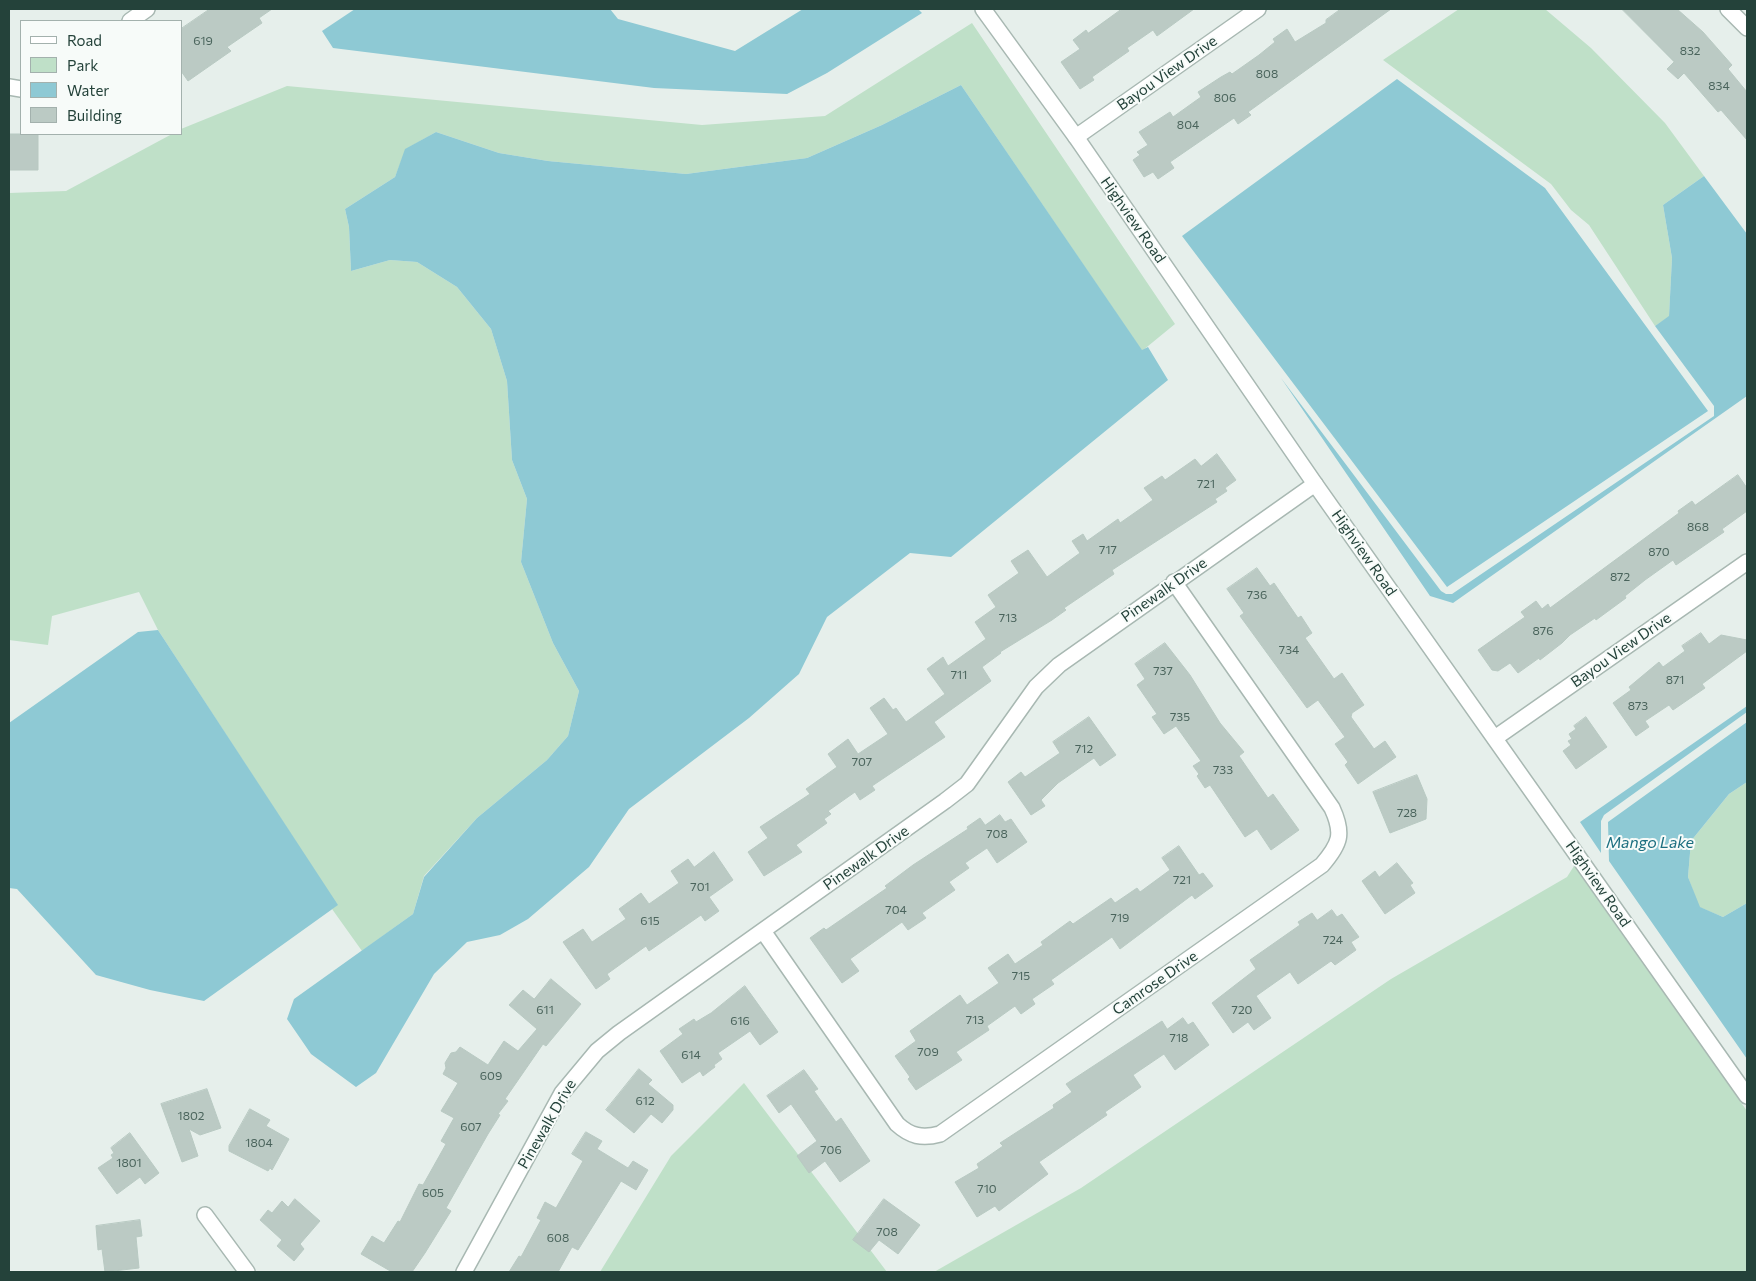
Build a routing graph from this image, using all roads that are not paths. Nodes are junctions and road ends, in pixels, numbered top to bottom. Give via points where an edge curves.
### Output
1 (147, 9) edge
2 (983, 9) edge
3 (1258, 9) edge
4 (1728, 9) edge
5 (131, 20) edge
6 (1747, 28) edge
7 (1076, 137) junction
8 (1315, 484) junction
9 (1747, 562) edge
10 (1174, 582) junction
11 (1495, 738) junction
12 (763, 931) junction
13 (1747, 1096) edge
14 (205, 1216) dead end
15 (246, 1272) edge
16 (464, 1272) edge

1 - 5 street
2 - 7 street, Highview Road
3 - 7 street, Bayou View Drive
4 - 6 street
7 - 8 street, Highview Road
8 - 10 street, Pinewalk Drive
8 - 11 street, Highview Road
9 - 11 street, Bayou View Drive
10 - 12 street, Pinewalk Drive via 1059,665 1036,687 967,784
10 - 12 street, Camrose Drive via 1332,808 1339,823 1340,837 1334,852 1322,865 940,1134 929,1137 906,1132 897,1124
11 - 13 street, Highview Road
12 - 16 street, Pinewalk Drive via 619,1033 578,1072 562,1093
14 - 15 street

